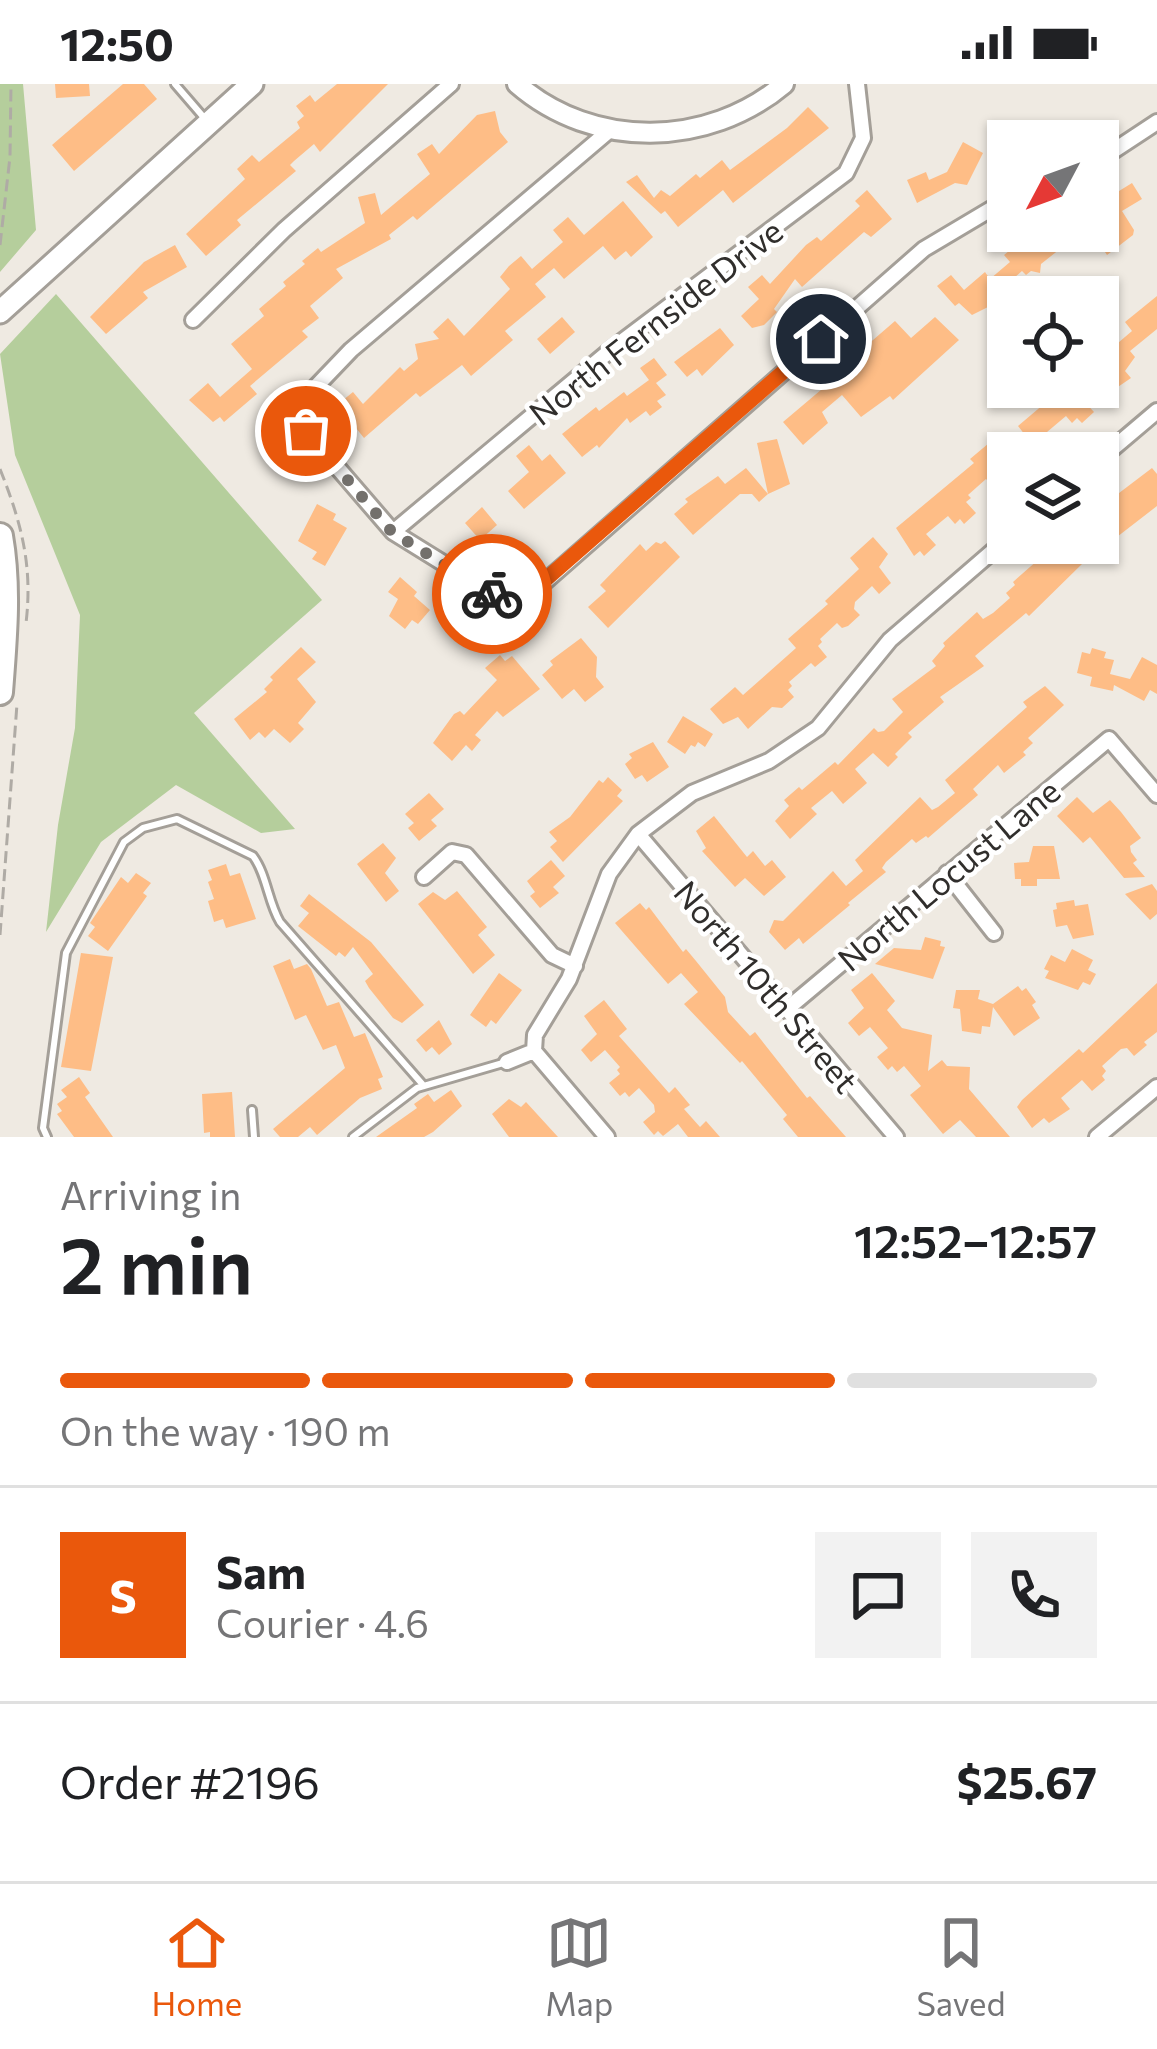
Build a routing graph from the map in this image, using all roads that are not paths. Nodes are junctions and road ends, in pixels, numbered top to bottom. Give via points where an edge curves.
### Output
1 (175, 84) edge
2 (252, 84) edge
3 (451, 84) edge
4 (517, 84) edge
5 (784, 84) edge
6 (857, 84) edge
7 (208, 122) junction
8 (1157, 122) edge
9 (610, 130) junction
10 (1119, 147) edge
11 (987, 212) edge
12 (0, 312) edge
13 (193, 320) dead end
14 (1157, 410) edge
15 (1119, 443) edge
16 (392, 532) junction
17 (0, 536) edge
18 (987, 556) edge
19 (514, 607) junction
20 (482, 638) dead end
21 (0, 692) edge
22 (1157, 795) edge
23 (638, 834) junction
24 (947, 873) junction
25 (424, 877) dead end
26 (994, 933) dead end
27 (574, 966) junction
28 (788, 1009) junction
29 (533, 1051) junction
30 (507, 1062) joint
31 (424, 1086) junction
32 (1157, 1087) edge
33 (252, 1110) dead end
34 (47, 1137) edge
35 (254, 1137) edge
36 (353, 1137) edge
37 (607, 1137) edge
38 (896, 1137) edge
39 (1097, 1137) edge

1 - 7 lane
2 - 7 main road
3 - 13 street
4 - 9 street
5 - 9 street via 698,128
6 - 16 street, North Fernside Drive via 863,138 846,173 612,350
7 - 12 main road
8 - 10 street
9 - 16 street via 316,384 302,408 314,441
11 - 19 street via 924,249
14 - 15 street
16 - 19 street
17 - 21 highway
18 - 23 street via 890,640 818,728 769,761 692,793
19 - 20 street
22 - 24 street, North Locust Lane via 1109,739
23 - 27 street via 609,874
23 - 28 street, North 10th Street
24 - 26 street
24 - 28 street, North Locust Lane
25 - 27 street via 452,852 466,855 552,955
27 - 29 street
28 - 38 street, North 10th Street
29 - 30 street
29 - 37 street
30 - 31 lane
31 - 34 lane via 280,922 254,856 177,819 163,820 124,842 66,952
31 - 36 lane
32 - 39 street
33 - 35 lane

